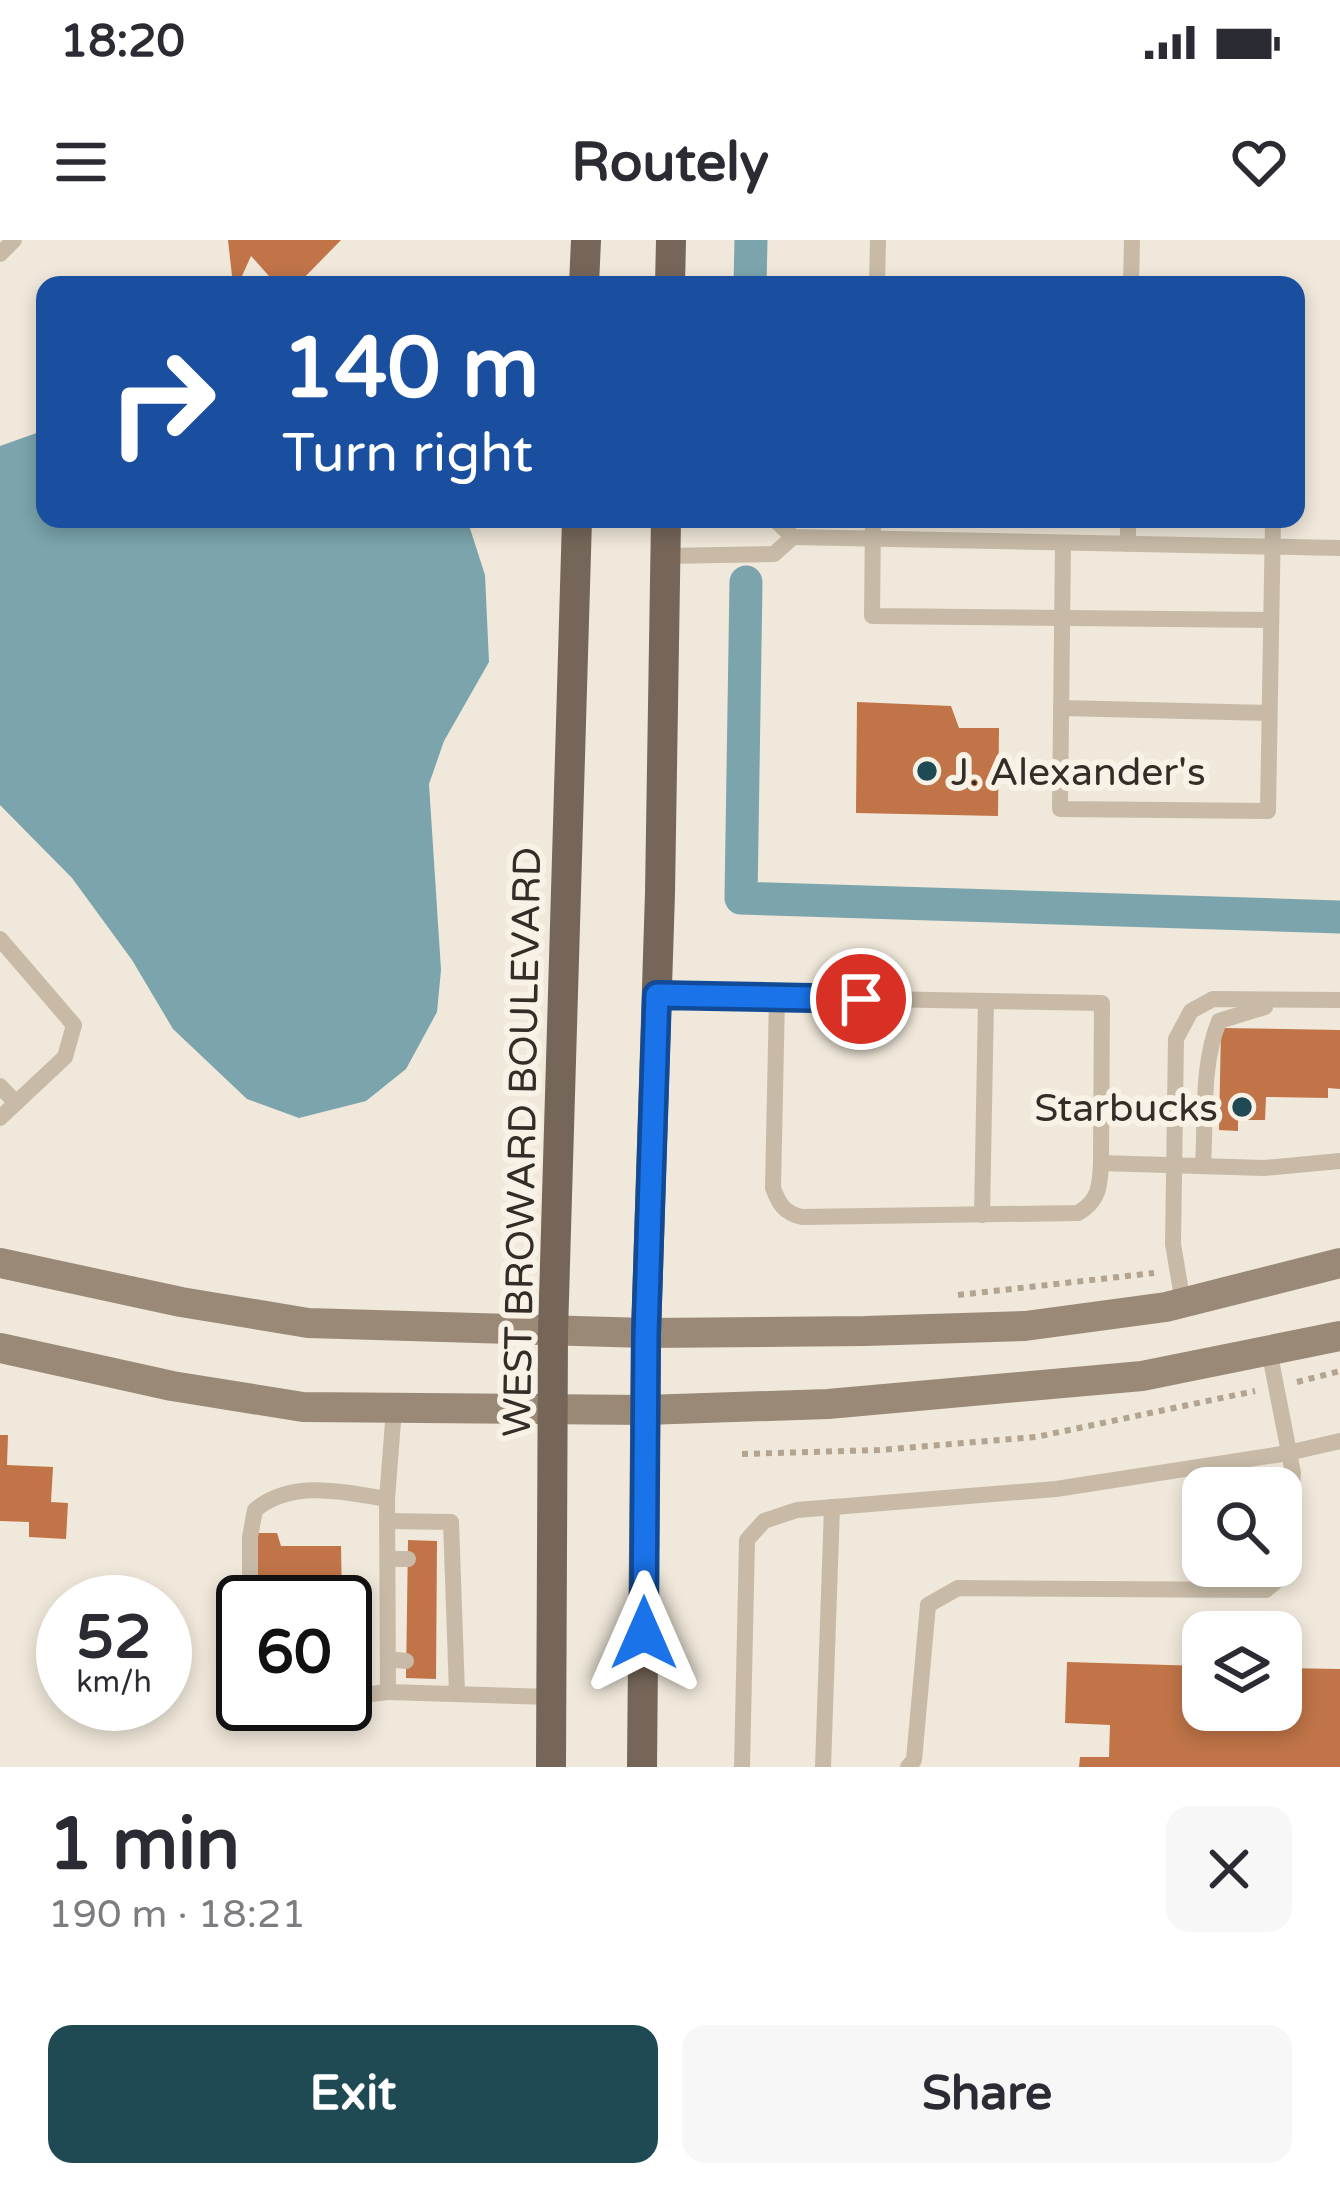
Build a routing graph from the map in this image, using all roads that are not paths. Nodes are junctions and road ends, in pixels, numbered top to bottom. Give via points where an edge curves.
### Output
1 (14, 240) edge
2 (586, 240) edge
3 (671, 240) edge
4 (878, 240) edge
5 (1132, 240) edge
6 (0, 254) edge
7 (584, 276) edge
8 (670, 276) edge
9 (877, 276) edge
10 (1131, 276) edge
11 (577, 528) edge
12 (666, 528) edge
13 (783, 528) edge
14 (873, 528) edge
15 (1128, 528) edge
16 (1273, 528) edge
17 (794, 538) junction
18 (873, 539) junction
19 (1063, 543) junction
20 (1128, 544) junction
21 (1272, 547) junction
22 (1340, 548) edge
23 (666, 556) junction
24 (1063, 618) junction
25 (1271, 620) junction
26 (1061, 708) junction
27 (1269, 713) junction
28 (0, 939) edge
29 (657, 995) junction
30 (777, 997) junction
31 (1295, 1000) junction
32 (1340, 1000) edge
33 (986, 1001) junction
34 (0, 1086) edge
35 (16, 1103) junction
36 (0, 1118) edge
37 (1340, 1161) edge
38 (1101, 1163) junction
39 (1174, 1165) junction
40 (1203, 1165) junction
41 (982, 1215) junction
42 (0, 1263) edge
43 (1340, 1263) edge
44 (1183, 1303) junction
45 (553, 1332) junction
46 (646, 1334) junction
47 (1340, 1336) edge
48 (0, 1348) edge
49 (1269, 1350) junction
50 (394, 1409) junction
51 (645, 1410) junction
52 (552, 1411) junction
53 (1340, 1442) edge
54 (1288, 1453) junction
55 (387, 1498) junction
56 (832, 1507) junction
57 (388, 1521) junction
58 (388, 1559) junction
59 (408, 1559) dead end
60 (250, 1575) edge
61 (436, 1662) dead end
62 (457, 1663) junction
63 (388, 1692) junction
64 (457, 1693) junction
65 (372, 1694) edge
66 (551, 1697) junction
67 (551, 1767) edge
68 (642, 1767) edge
69 (742, 1767) edge
70 (823, 1767) edge
71 (908, 1767) edge

1 - 6 lane
2 - 7 main road
3 - 8 main road
4 - 9 lane
5 - 10 lane
11 - 45 main road, WEST BROWARD BOULEVARD
12 - 23 main road
13 - 17 lane
14 - 18 lane
15 - 20 lane
16 - 21 lane
17 - 18 lane
17 - 23 lane via 774,554
18 - 19 lane
18 - 24 lane via 872,616
19 - 20 lane
19 - 24 lane
20 - 21 lane
21 - 22 lane
21 - 25 lane
23 - 29 main road
24 - 25 lane
24 - 26 lane
25 - 27 lane
26 - 27 lane
26 - 27 lane via 1060,809 1268,811
28 - 35 lane via 74,1025 65,1058
29 - 30 lane
29 - 46 main road
30 - 33 lane
30 - 41 lane via 779,1205 802,1217
31 - 32 lane
31 - 39 lane via 1213,999 1191,1011 1176,1039
31 - 40 lane via 1220,1021 1210,1043
33 - 38 lane via 1102,1003
33 - 41 lane
34 - 35 lane
35 - 36 lane
37 - 40 lane
38 - 39 lane
38 - 41 lane via 1100,1191 1078,1213
39 - 40 lane
39 - 44 lane via 1173,1244
42 - 45 main road via 308,1323
43 - 44 main road
44 - 46 main road via 1025,1325
45 - 46 main road
45 - 52 main road, WEST BROWARD BOULEVARD
46 - 51 main road
47 - 49 main road
48 - 50 main road via 172,1387 303,1407
49 - 51 main road via 1142,1376 828,1404
49 - 54 lane
50 - 52 main road
50 - 55 lane
51 - 52 main road
51 - 68 main road
52 - 66 main road, WEST BROWARD BOULEVARD
53 - 54 lane
54 - 56 lane via 1056,1490
54 - 71 lane via 1285,1574 1266,1590 958,1588 928,1605
55 - 57 lane
55 - 60 lane via 312,1490 269,1498 255,1510
56 - 69 lane via 764,1521 747,1540
56 - 70 lane
57 - 58 lane
57 - 62 lane via 451,1522 446,1613
58 - 59 lane
58 - 63 lane via 398,1611
61 - 62 lane
62 - 64 lane
63 - 64 lane
63 - 65 lane
64 - 66 lane
66 - 67 main road, WEST BROWARD BOULEVARD

